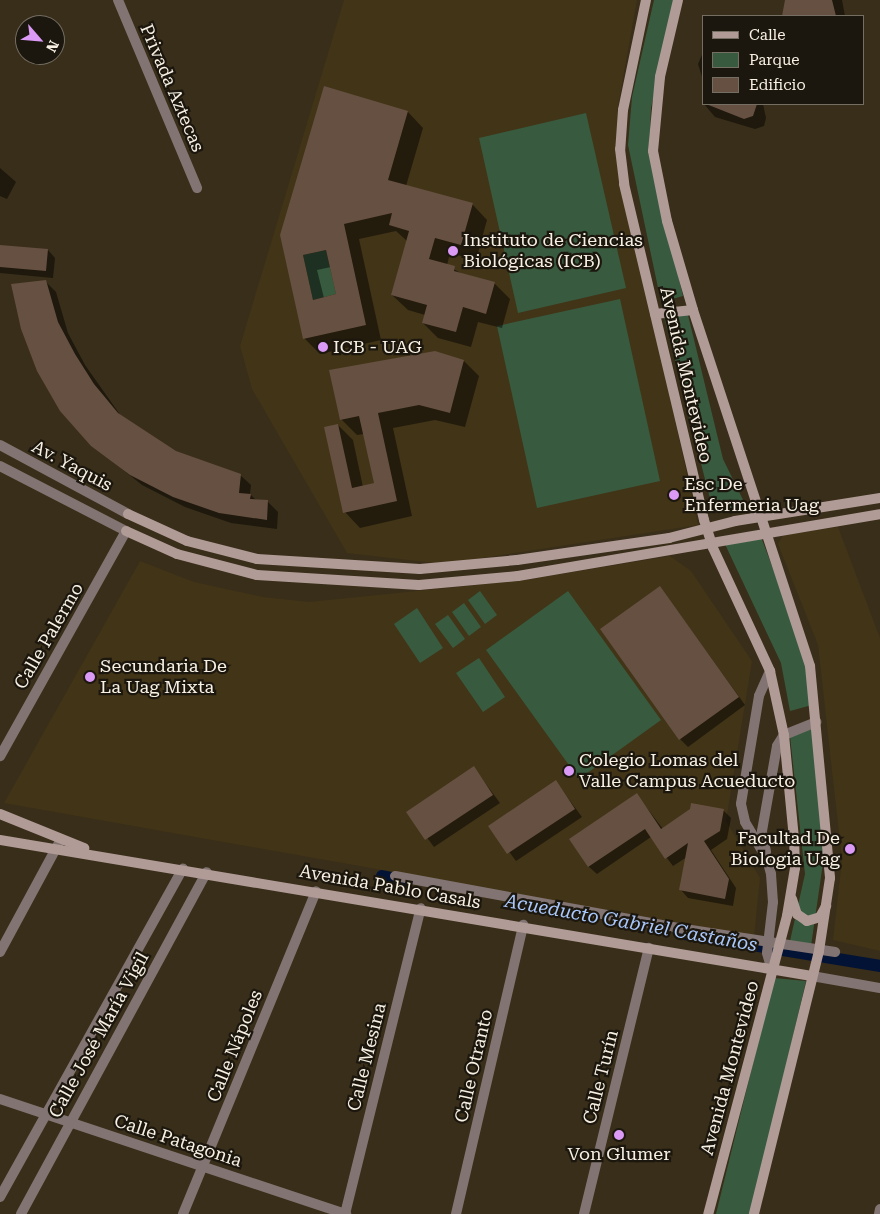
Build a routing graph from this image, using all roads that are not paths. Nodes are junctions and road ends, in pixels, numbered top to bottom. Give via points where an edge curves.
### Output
1 (118, 0) edge
2 (646, 0) edge
3 (678, 0) edge
4 (197, 188) dead end
5 (693, 310) junction
6 (654, 314) junction
7 (0, 446) edge
8 (0, 466) edge
9 (880, 498) edge
10 (868, 500) junction
11 (875, 515) edge
12 (762, 518) junction
13 (707, 530) junction
14 (126, 531) junction
15 (767, 532) junction
16 (712, 544) junction
17 (420, 569) junction
18 (419, 585) junction
19 (770, 671) junction
20 (817, 722) junction
21 (784, 735) junction
22 (0, 756) edge
23 (0, 814) edge
24 (0, 840) edge
25 (58, 844) junction
26 (768, 859) junction
27 (183, 868) junction
28 (207, 872) junction
29 (395, 876) dead end
30 (316, 891) junction
31 (792, 896) junction
32 (830, 901) junction
33 (421, 908) junction
34 (523, 926) junction
35 (768, 943) junction
36 (780, 943) junction
37 (649, 948) junction
38 (820, 950) junction
39 (0, 952) edge
40 (835, 952) dead end
41 (772, 971) junction
42 (812, 976) junction
43 (880, 988) edge
44 (0, 1099) edge
45 (47, 1115) junction
46 (70, 1122) junction
47 (204, 1167) junction
48 (0, 1197) edge
49 (880, 1209) edge
50 (21, 1214) edge
51 (183, 1214) edge
52 (345, 1214) edge
53 (456, 1214) edge
54 (584, 1214) edge
55 (708, 1214) edge
56 (754, 1214) edge
57 (879, 1214) edge

1 - 4 street, Privada Aztecas
2 - 6 street, Avenida Montevideo via 630,71 620,149 624,184
3 - 5 street, Avenida Montevideo via 660,77 653,151 667,221
5 - 6 street
5 - 12 street, Avenida Montevideo
6 - 13 street, Avenida Montevideo
7 - 17 street, Av. Yaquis via 128,514 187,541 258,559
8 - 14 street, Av. Yaquis
9 - 10 street
10 - 11 street
10 - 12 street
11 - 15 street
12 - 13 street via 735,521
12 - 15 street, Avenida Montevideo
13 - 16 street, Avenida Montevideo
13 - 17 street via 516,560
14 - 18 street via 176,554 257,575
14 - 22 street, Calle Palermo
15 - 16 street
15 - 20 street, Avenida Montevideo via 810,666
16 - 18 street via 518,576
16 - 19 street, Avenida Montevideo
17 - 18 street
19 - 21 street, Avenida Montevideo
19 - 26 street via 759,696 741,804 745,822
20 - 21 street
20 - 32 street, Avenida Montevideo
21 - 26 street via 772,758 762,831
21 - 31 street, Avenida Montevideo via 794,838
23 - 25 street, Avenida Pablo Casals
24 - 25 street, Avenida Pablo Casals
25 - 27 street, Avenida Pablo Casals
25 - 39 street
26 - 35 street via 773,902
27 - 28 street, Avenida Pablo Casals
27 - 45 street, Calle José María Vigil
28 - 30 street, Avenida Pablo Casals
28 - 46 street, Calle José María Vigil
29 - 35 street
30 - 33 street, Avenida Pablo Casals
30 - 47 street, Calle Nápoles
31 - 32 street via 797,914 807,922 820,917
31 - 36 street, Avenida Montevideo
32 - 38 street, Avenida Montevideo
33 - 34 street, Avenida Pablo Casals
33 - 52 street, Calle Mesina
34 - 37 street, Avenida Pablo Casals
34 - 53 street, Calle Otranto
35 - 36 street
35 - 41 street
36 - 38 street
36 - 41 street, Avenida Montevideo
37 - 41 street, Avenida Pablo Casals
37 - 54 street, Calle Turín
38 - 40 street
38 - 42 street, Avenida Montevideo
41 - 42 street, Avenida Pablo Casals
41 - 55 street, Avenida Montevideo
42 - 43 street, Avenida Pablo Casals
42 - 56 street, Avenida Montevideo
44 - 45 street, Calle Patagonia
45 - 46 street, Calle Patagonia
45 - 48 street, Calle José María Vigil
46 - 47 street, Calle Patagonia
46 - 50 street, Calle José María Vigil
47 - 51 street, Calle Nápoles
47 - 52 street, Calle Patagonia
49 - 57 street

